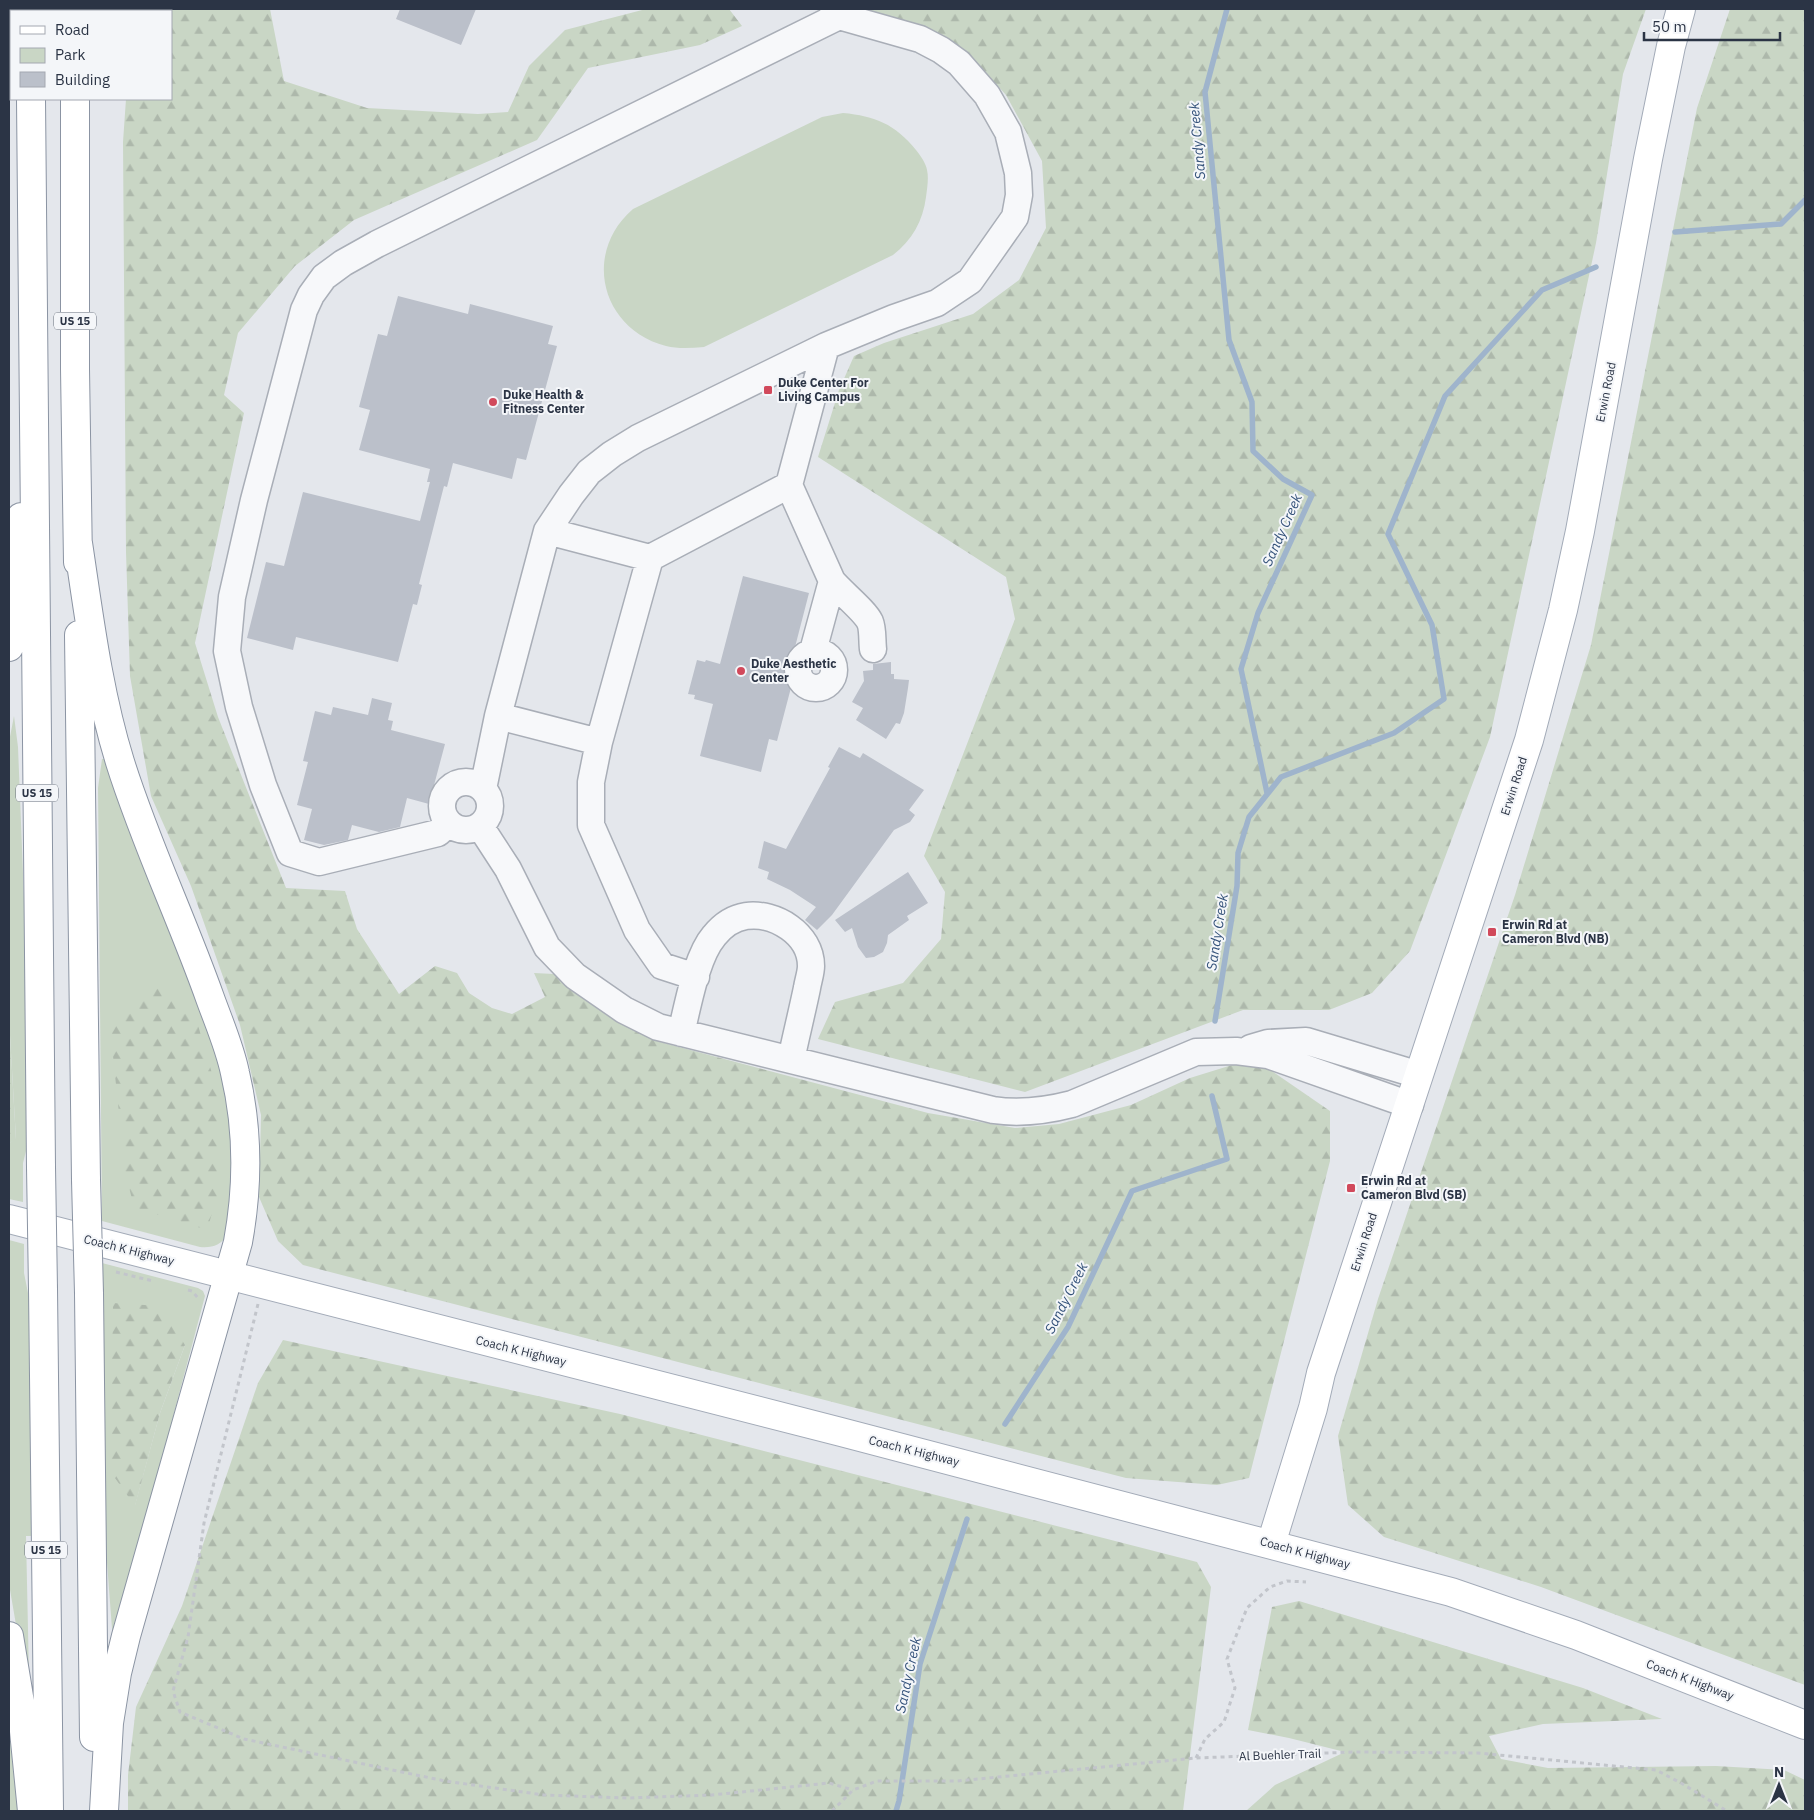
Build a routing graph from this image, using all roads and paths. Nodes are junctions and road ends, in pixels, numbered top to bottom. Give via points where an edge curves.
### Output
1 (1681, 9) edge
2 (836, 12) edge
3 (31, 100) edge
4 (74, 100) edge
5 (826, 346) junction
6 (33, 420) junction
7 (789, 485) junction
8 (547, 531) junction
9 (78, 543) junction
10 (650, 558) junction
11 (837, 588) junction
12 (9, 647) edge
13 (873, 649) dead end
14 (819, 653) dead end
15 (498, 716) junction
16 (599, 742) junction
17 (483, 789) junction
18 (449, 823) junction
19 (480, 826) junction
20 (696, 977) junction
21 (681, 1033) junction
22 (1236, 1052) junction
23 (791, 1060) junction
24 (1419, 1075) junction
25 (1410, 1105) junction
26 (9, 1219) edge
27 (229, 1276) junction
28 (264, 1284) junction
29 (1271, 1544) junction
30 (1306, 1582) dead end
31 (9, 1636) edge
32 (1805, 1725) edge
33 (1196, 1758) junction
34 (853, 1790) junction
35 (32, 1811) edge
36 (50, 1811) edge
37 (94, 1811) edge
38 (104, 1811) edge
39 (832, 1811) edge
40 (1727, 1811) edge

1 - 24 main road, Erwin Road via 1627,268 1619,328 1564,610 1529,740
2 - 5 lane via 920,39 959,63 987,96 1008,132 1018,173 1019,195 1016,218 970,281 938,303
2 - 18 lane via 377,244 324,276 311,295 275,417 232,597 227,650 239,706 263,785 290,853 319,862 438,834
3 - 6 main road, US 15
4 - 9 main road, US 15
5 - 7 lane
5 - 8 lane via 638,438 612,454 589,472
6 - 12 main road via 15,555
6 - 36 main road, US 15, bridge
7 - 10 lane
7 - 11 lane
8 - 10 lane
8 - 15 lane
9 - 27 main road via 103,696 120,762 200,968 235,1072 242,1107 245,1178 243,1214
9 - 37 main road, US 15, bridge
10 - 16 lane
11 - 13 lane via 870,622
11 - 14 lane
15 - 16 lane
15 - 17 lane
16 - 20 lane via 590,808 591,825 597,840 637,930 662,966
17 - 18 lane via 469,782 450,788 442,802 442,811
17 - 19 lane via 490,805 486,820
18 - 19 lane via 462,830
19 - 21 lane via 508,869 547,947 576,976 624,1010 658,1027
20 - 21 lane
20 - 23 lane via 706,948 714,936 737,918 770,918 794,931 807,946 811,966
21 - 23 lane
22 - 23 lane via 1196,1052 1072,1104 1015,1113
22 - 24 lane via 1268,1043 1306,1041
22 - 25 lane via 1268,1055
24 - 25 main road, Erwin Road
25 - 29 main road, Erwin Road via 1321,1373 1314,1408
26 - 27 main road, Coach K Highway
27 - 28 main road, Coach K Highway
27 - 38 main road via 117,1674 109,1724
28 - 29 main road, Coach K Highway
28 - 34 path via 204,1523 188,1638 173,1691 180,1712 244,1739 445,1781 544,1795 627,1798 712,1795 829,1783
29 - 32 main road, Coach K Highway via 1451,1592 1576,1635
30 - 33 path via 1287,1580 1270,1588 1247,1608 1227,1659 1235,1688 1224,1722 1205,1739
31 - 35 main road via 23,1721
33 - 34 path, Al Buehler Trail via 957,1781 877,1781
33 - 40 path, Al Buehler Trail via 1354,1752 1478,1752 1656,1770
34 - 39 path, Al Buehler Trail

